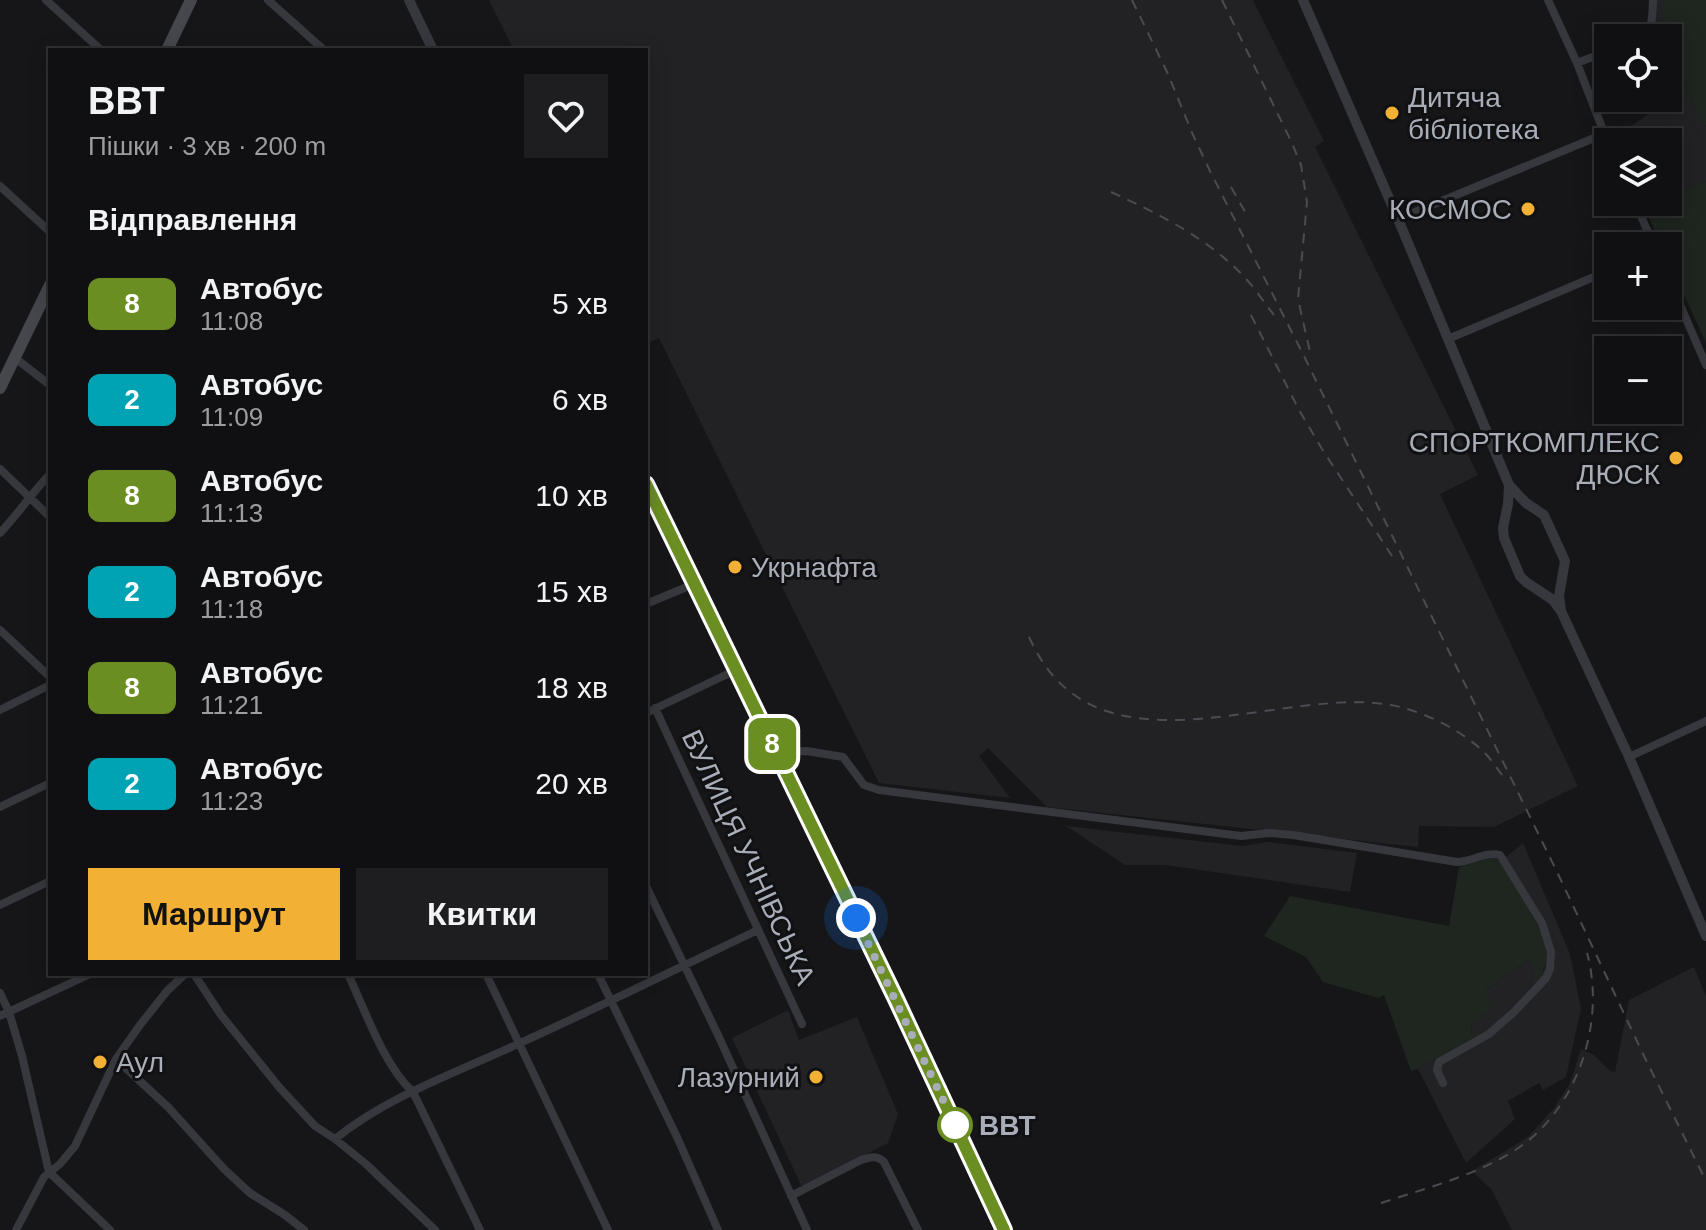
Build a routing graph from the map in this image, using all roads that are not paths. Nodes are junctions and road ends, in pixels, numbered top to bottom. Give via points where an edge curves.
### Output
1 (46, 0) edge
2 (191, 0) edge
3 (268, 0) edge
4 (409, 0) edge
5 (1303, 0) edge
6 (1548, 0) edge
7 (1653, 0) edge
8 (1651, 24) edge
9 (99, 48) edge
10 (168, 48) edge
11 (322, 48) edge
12 (432, 48) edge
13 (1594, 56) edge
14 (1577, 63) junction
15 (1602, 128) edge
16 (1594, 138) edge
17 (0, 186) edge
18 (1398, 219) junction
19 (48, 230) edge
20 (1594, 277) edge
21 (48, 289) edge
22 (1682, 309) edge
23 (1448, 339) junction
24 (15, 358) junction
25 (1706, 365) edge
26 (48, 383) edge
27 (0, 388) edge
28 (0, 469) edge
29 (48, 476) edge
30 (1509, 485) junction
31 (29, 497) junction
32 (650, 502) edge
33 (48, 515) edge
34 (0, 533) edge
35 (694, 584) junction
36 (648, 603) edge
37 (1561, 611) junction
38 (0, 630) edge
39 (736, 670) junction
40 (48, 675) edge
41 (48, 686) edge
42 (0, 710) edge
43 (650, 710) edge
44 (1706, 721) edge
45 (776, 752) junction
46 (1629, 757) junction
47 (48, 784) edge
48 (0, 807) edge
49 (48, 882) edge
50 (648, 890) edge
51 (0, 905) edge
52 (758, 930) junction
53 (1706, 936) edge
54 (683, 965) junction
55 (86, 976) edge
56 (183, 976) edge
57 (195, 976) edge
58 (349, 976) edge
59 (487, 976) edge
60 (599, 976) edge
61 (0, 993) edge
62 (611, 1001) junction
63 (4, 1014) edge
64 (802, 1024) dead end
65 (520, 1044) junction
66 (116, 1059) junction
67 (1443, 1083) dead end
68 (413, 1092) junction
69 (335, 1139) junction
70 (49, 1172) junction
71 (791, 1196) junction
72 (16, 1230) edge
73 (110, 1230) edge
74 (304, 1230) edge
75 (435, 1230) edge
76 (480, 1230) edge
77 (608, 1230) edge
78 (718, 1230) edge
79 (807, 1230) edge
80 (918, 1230) edge
81 (1004, 1230) edge

1 - 9 street
2 - 10 main road
3 - 11 street
4 - 12 street
5 - 18 street
6 - 14 street
7 - 8 street
13 - 14 street
14 - 15 street
16 - 18 street
17 - 19 street
18 - 23 street
20 - 23 street
21 - 24 main road
22 - 25 street
23 - 30 street
24 - 26 street
24 - 27 main road
28 - 31 street
29 - 31 street
30 - 37 street via 1544,515 1565,561
30 - 37 street via 1504,538 1520,576
31 - 33 street
31 - 34 street
32 - 35 street
35 - 36 street
35 - 39 street
37 - 46 street
38 - 40 street
39 - 43 street
39 - 45 street
41 - 42 street
43 - 52 street, ВУЛИЦЯ УЧНІВСЬКА
44 - 46 street
45 - 67 street via 843,757 864,785 879,790 1241,836 1293,835 1457,862 1500,855 1542,923 1550,969 1489,1034 1439,1062
45 - 81 street
46 - 53 street
47 - 48 street
49 - 51 street
50 - 54 street
52 - 54 street
52 - 64 street, ВУЛИЦЯ УЧНІВСЬКА
54 - 62 street
54 - 71 street
55 - 63 street
56 - 66 street
57 - 69 street via 279,1087 315,1126
58 - 68 street via 393,1068
59 - 65 street
60 - 62 street
61 - 63 street
62 - 65 street
62 - 78 street
63 - 70 street via 22,1056
65 - 68 street
65 - 77 street
66 - 70 street via 75,1146
66 - 74 street via 250,1193
68 - 69 street
68 - 76 street
69 - 75 street
70 - 72 street
70 - 73 street
71 - 79 street
71 - 80 street via 861,1160 879,1157

